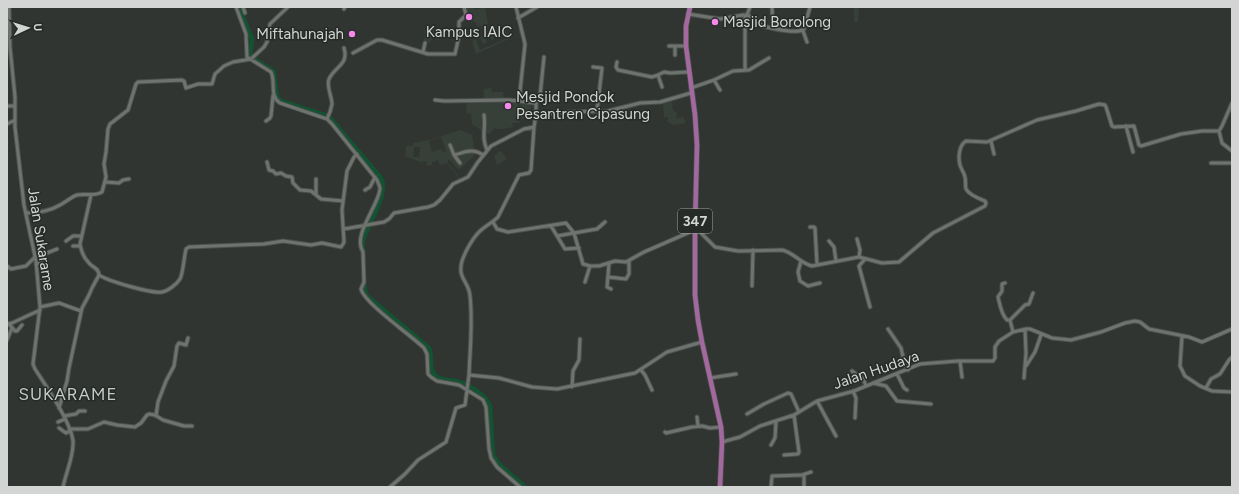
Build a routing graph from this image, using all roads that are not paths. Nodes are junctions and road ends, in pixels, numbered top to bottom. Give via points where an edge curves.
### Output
1 (9, 7) edge
2 (236, 7) edge
3 (243, 7) edge
4 (288, 7) edge
5 (464, 7) edge
6 (516, 7) edge
7 (537, 7) edge
8 (690, 7) edge
9 (750, 7) edge
10 (772, 7) edge
11 (810, 7) edge
12 (245, 13) dead end
13 (688, 14) junction
14 (746, 15) junction
15 (518, 18) junction
16 (773, 28) junction
17 (803, 31) junction
18 (807, 42) dead end
19 (425, 43) dead end
20 (9, 45) edge
21 (669, 46) dead end
22 (675, 46) junction
23 (686, 46) junction
24 (344, 48) dead end
25 (422, 52) junction
26 (353, 53) dead end
27 (674, 55) dead end
28 (544, 57) dead end
29 (252, 58) junction
30 (769, 58) dead end
31 (617, 62) dead end
32 (544, 64) junction
33 (549, 66) dead end
34 (593, 67) dead end
35 (745, 70) junction
36 (688, 72) junction
37 (658, 75) junction
38 (714, 80) junction
39 (662, 87) dead end
40 (720, 90) dead end
41 (691, 91) junction
42 (273, 96) junction
43 (435, 100) dead end
44 (519, 101) junction
45 (1232, 103) edge
46 (536, 104) junction
47 (7, 106) edge
48 (15, 106) junction
49 (597, 111) junction
50 (484, 115) dead end
51 (536, 116) junction
52 (328, 118) junction
53 (15, 120) junction
54 (266, 121) dead end
55 (7, 124) edge
56 (1126, 126) junction
57 (534, 127) junction
58 (1219, 132) junction
59 (991, 141) junction
60 (450, 145) dead end
61 (487, 150) junction
62 (1232, 151) edge
63 (1133, 152) dead end
64 (357, 154) junction
65 (994, 154) dead end
66 (483, 155) junction
67 (454, 156) junction
68 (267, 162) dead end
69 (460, 163) dead end
70 (1211, 163) dead end
71 (1232, 163) edge
72 (375, 177) junction
73 (129, 179) dead end
74 (316, 180) dead end
75 (105, 182) junction
76 (365, 190) dead end
77 (316, 194) junction
78 (91, 195) junction
79 (343, 201) junction
80 (26, 213) junction
81 (493, 222) junction
82 (605, 222) dead end
83 (366, 226) junction
84 (551, 226) junction
85 (810, 227) dead end
86 (344, 229) junction
87 (695, 230) junction
88 (574, 233) junction
89 (81, 236) junction
90 (557, 236) junction
91 (857, 239) dead end
92 (66, 241) dead end
93 (829, 241) dead end
94 (73, 246) dead end
95 (80, 246) junction
96 (579, 248) junction
97 (57, 249) dead end
98 (754, 250) junction
99 (35, 257) junction
100 (859, 257) junction
101 (865, 259) junction
102 (629, 261) junction
103 (801, 261) junction
104 (836, 261) junction
105 (36, 264) junction
106 (609, 264) junction
107 (817, 264) junction
108 (7, 266) edge
109 (590, 266) junction
110 (99, 275) junction
111 (608, 278) junction
112 (585, 282) dead end
113 (820, 283) dead end
114 (1005, 283) dead end
115 (752, 286) dead end
116 (611, 289) dead end
117 (1033, 293) dead end
118 (870, 307) dead end
119 (40, 309) junction
120 (81, 311) junction
121 (1010, 320) junction
122 (8, 324) edge
123 (22, 325) dead end
124 (12, 328) junction
125 (888, 329) dead end
126 (1232, 329) edge
127 (1025, 330) junction
128 (1013, 332) junction
129 (1041, 335) junction
130 (1182, 336) junction
131 (188, 338) dead end
132 (580, 339) dead end
133 (7, 340) edge
134 (702, 342) junction
135 (1232, 357) edge
136 (960, 362) junction
137 (1025, 368) junction
138 (641, 370) junction
139 (908, 370) junction
140 (852, 371) dead end
141 (736, 374) dead end
142 (897, 374) junction
143 (469, 375) junction
144 (962, 377) dead end
145 (710, 378) junction
146 (1024, 378) dead end
147 (873, 382) junction
148 (866, 386) junction
149 (572, 387) junction
150 (1206, 388) junction
151 (467, 390) junction
152 (652, 390) dead end
153 (907, 390) dead end
154 (853, 391) junction
155 (1232, 392) edge
156 (817, 401) junction
157 (931, 404) dead end
158 (59, 408) junction
159 (85, 411) dead end
160 (799, 412) junction
161 (747, 414) dead end
162 (794, 415) junction
163 (156, 416) junction
164 (698, 417) dead end
165 (64, 418) junction
166 (855, 418) dead end
167 (58, 422) dead end
168 (776, 422) junction
169 (192, 426) dead end
170 (698, 426) junction
171 (721, 427) junction
172 (60, 428) dead end
173 (70, 430) junction
174 (665, 432) dead end
175 (836, 436) dead end
176 (722, 441) junction
177 (771, 445) dead end
178 (784, 455) dead end
179 (811, 472) dead end
180 (804, 475) junction
181 (63, 487) edge
182 (390, 487) edge
183 (520, 487) edge
184 (720, 487) edge
185 (772, 487) edge
186 (804, 487) edge

1 - 20 street, Jalan Sukarame
2 - 29 street via 246,34 247,55
3 - 12 street
4 - 29 street via 270,24 267,42
5 - 25 street via 466,15 458,22 459,36 455,54
6 - 15 street
7 - 15 street
8 - 13 main road, 347
9 - 14 street
10 - 16 street
11 - 17 street
13 - 14 street via 720,19
13 - 23 main road, 347
14 - 16 street via 756,19 762,26
14 - 35 street
15 - 44 street via 525,44
16 - 17 street
17 - 18 street
19 - 25 street
20 - 48 street, Jalan Sukarame
21 - 22 street
22 - 23 street
22 - 27 street
23 - 36 main road, 347
24 - 52 street via 345,58 329,79 332,104
25 - 26 street via 377,40
28 - 32 street
29 - 42 street via 271,72
29 - 75 street via 224,66 215,74 212,84 198,84 186,88 182,80 138,82 128,110 110,124 108,129 104,164
30 - 35 street
31 - 37 street via 618,70 647,76
32 - 33 street
32 - 46 street via 540,96
34 - 49 street via 602,68
35 - 38 street via 733,71
36 - 37 street via 664,72
36 - 41 main road, 347
37 - 39 street
38 - 40 street
38 - 41 street
41 - 49 street via 660,102
41 - 87 main road, 347 via 697,145
42 - 52 street via 280,103
42 - 54 street via 271,116
43 - 44 street
44 - 46 street
45 - 58 street
46 - 51 street
47 - 48 street
48 - 53 street, Jalan Sukarame
49 - 51 street
50 - 61 street via 483,134
51 - 57 street
52 - 64 street
53 - 55 street
53 - 80 street, Jalan Sukarame
56 - 58 street via 1134,126 1141,146 1181,134
56 - 59 street via 1112,126 1105,105 1099,104 1037,120
56 - 63 street
57 - 61 street via 493,144
57 - 81 street via 529,173 519,175
58 - 62 street via 1224,145
59 - 65 street
59 - 101 street via 966,141 960,151 960,164 965,176 966,189 985,201 985,206 933,232 899,262 882,263
60 - 67 street
61 - 66 street
64 - 72 street
64 - 79 street via 347,171
66 - 67 street via 473,150
66 - 83 street via 468,177 453,184 434,205 396,212 387,221
67 - 69 street
68 - 77 street via 270,170 276,174 292,177 300,190
70 - 71 street
72 - 76 street via 370,187
72 - 83 street via 380,190
73 - 75 street via 119,183
74 - 77 street
75 - 78 street via 102,192
77 - 79 street via 319,198
78 - 80 street via 77,195 50,209
78 - 89 street
79 - 86 street
80 - 99 street, Jalan Sukarame
81 - 84 street via 497,229 508,232
81 - 143 street via 477,234 462,261 461,277 470,293
82 - 88 street via 597,229
83 - 86 street
83 - 151 street via 360,241 364,282 361,289 364,296 424,348 427,354 428,374 431,378
84 - 88 street via 566,223
84 - 90 street
85 - 107 street via 815,228
86 - 110 street via 344,244 341,247 322,243 311,245 283,241 189,247 184,256 180,280 162,292 129,287
87 - 98 street via 700,230 715,247 738,251
87 - 102 street
87 - 134 main road, 347 via 695,296
88 - 90 street
88 - 96 street
89 - 92 street via 72,236
89 - 95 street
90 - 96 street via 565,249
91 - 100 street
93 - 104 street via 834,247
94 - 95 street
95 - 110 street via 87,262 98,270
96 - 109 street via 582,261
97 - 105 street via 42,255 41,263
98 - 103 street via 787,251
98 - 115 street
99 - 105 street, Jalan Sukarame
99 - 108 street via 25,266 12,269
100 - 101 street
100 - 104 street
101 - 118 street via 859,266
102 - 106 street via 615,261
102 - 111 street via 629,274 626,279
103 - 107 street via 812,266
103 - 113 street via 798,272 800,281 808,286
104 - 107 street
105 - 119 street, Jalan Sukarame
106 - 109 street
106 - 111 street
109 - 112 street
110 - 120 street
111 - 116 street via 607,286
114 - 121 street via 1002,284 1002,291 998,296 1005,318
117 - 121 street via 1029,304
119 - 120 street via 59,303
119 - 122 street
119 - 158 street, Jalan Sukarame via 33,364
120 - 158 street
121 - 128 street
122 - 124 street
123 - 124 street via 16,331
124 - 133 street
125 - 139 street via 901,348
126 - 130 street, Jalan Hudaya via 1202,342
127 - 128 street, Jalan Hudaya
127 - 129 street, Jalan Hudaya
127 - 137 street
128 - 136 street, Jalan Hudaya via 997,343 993,361
129 - 130 street, Jalan Hudaya via 1071,340 1135,321 1149,329
129 - 137 street via 1035,352
130 - 150 street via 1181,369 1188,379
131 - 163 street via 186,345 179,343 177,346 174,366 158,402
132 - 149 street via 580,360 573,371
134 - 138 street via 667,352
134 - 145 main road, 347
135 - 150 street via 1220,374 1210,379
136 - 139 street, Jalan Hudaya via 925,363
136 - 144 street
137 - 146 street
138 - 149 street
138 - 152 street
139 - 142 street, Jalan Hudaya
140 - 148 street via 863,378
141 - 145 street
142 - 147 street, Jalan Hudaya
142 - 153 street
143 - 149 street via 499,378 544,389
143 - 151 street
145 - 171 main road, 347
147 - 148 street, Jalan Hudaya
147 - 157 street via 886,386 898,401
148 - 154 street, Jalan Hudaya
150 - 155 street via 1212,391
151 - 182 street via 466,405 456,408 446,442 418,460
151 - 183 street via 485,403 489,449 493,461
154 - 156 street, Jalan Hudaya
154 - 166 street via 856,398
156 - 160 street, Jalan Hudaya
156 - 175 street
158 - 165 street, Jalan Sukarame
159 - 165 street
160 - 161 street via 791,394 788,393
160 - 162 street, Jalan Hudaya
162 - 168 street, Jalan Hudaya
162 - 178 street via 799,452
163 - 169 street via 166,421
163 - 173 street via 148,414 134,427 103,422 88,429
164 - 170 street
165 - 167 street
165 - 173 street, Jalan Sukarame
168 - 176 street, Jalan Hudaya via 760,426 740,437
168 - 177 street via 775,438
170 - 171 street
170 - 174 street
171 - 176 main road, 347
172 - 173 street via 66,432
173 - 181 street, Jalan Sukarame via 73,448
176 - 184 main road, 347
179 - 180 street
180 - 185 street via 772,476
180 - 186 street

